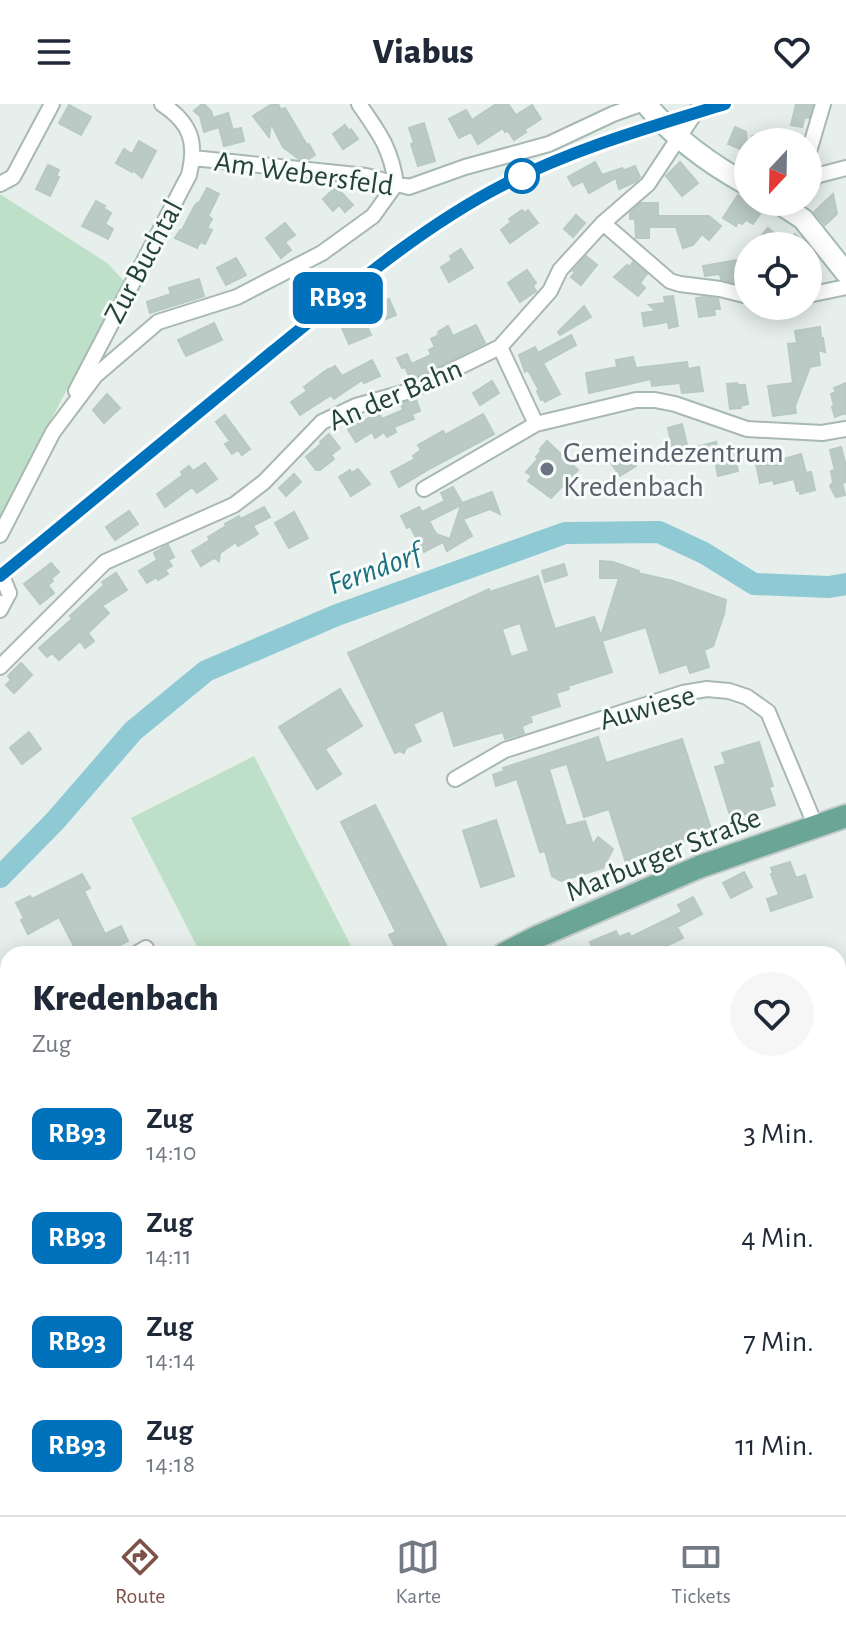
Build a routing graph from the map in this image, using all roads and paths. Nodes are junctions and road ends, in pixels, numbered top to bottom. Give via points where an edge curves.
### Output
1 (52, 104) edge
2 (162, 104) edge
3 (359, 104) edge
4 (644, 104) edge
5 (701, 104) edge
6 (823, 104) edge
7 (816, 128) edge
8 (678, 138) junction
9 (193, 158) junction
10 (846, 168) edge
11 (822, 174) edge
12 (734, 177) edge
13 (0, 184) edge
14 (396, 184) junction
15 (799, 216) edge
16 (603, 223) junction
17 (846, 273) edge
18 (846, 287) edge
19 (734, 292) edge
20 (822, 292) edge
21 (500, 347) junction
22 (60, 422) junction
23 (536, 424) junction
24 (846, 429) edge
25 (424, 489) dead end
26 (0, 535) edge
27 (0, 571) edge
28 (0, 610) edge
29 (1, 666) edge
30 (455, 779) dead end
31 (846, 816) edge
32 (816, 827) junction
33 (520, 946) edge

1 - 13 street via 13,177
2 - 9 street via 191,134
3 - 14 street via 393,161
4 - 8 main road
4 - 14 street, Am Webersfeld via 549,144 409,187
5 - 8 street, An der Bahn
6 - 7 street
8 - 12 main road
8 - 16 street, An der Bahn via 648,184
9 - 14 street, Am Webersfeld via 366,176
9 - 22 street, Zur Buchtal via 189,175
10 - 11 street
14 - 22 street via 373,216 322,253 237,297 158,322 95,376
15 - 17 main road
16 - 19 street via 670,281
16 - 21 street, An der Bahn
18 - 20 street
21 - 23 street
21 - 29 street, An der Bahn via 410,391 322,422 234,505 105,562
22 - 26 street
23 - 24 street via 655,400 747,429
23 - 25 street
27 - 28 street, bridge via 9,593
30 - 32 street, Auwiese via 519,745 683,693 729,691 768,712
31 - 32 main road, Marburger Straße
32 - 33 main road, Marburger Straße via 699,867

